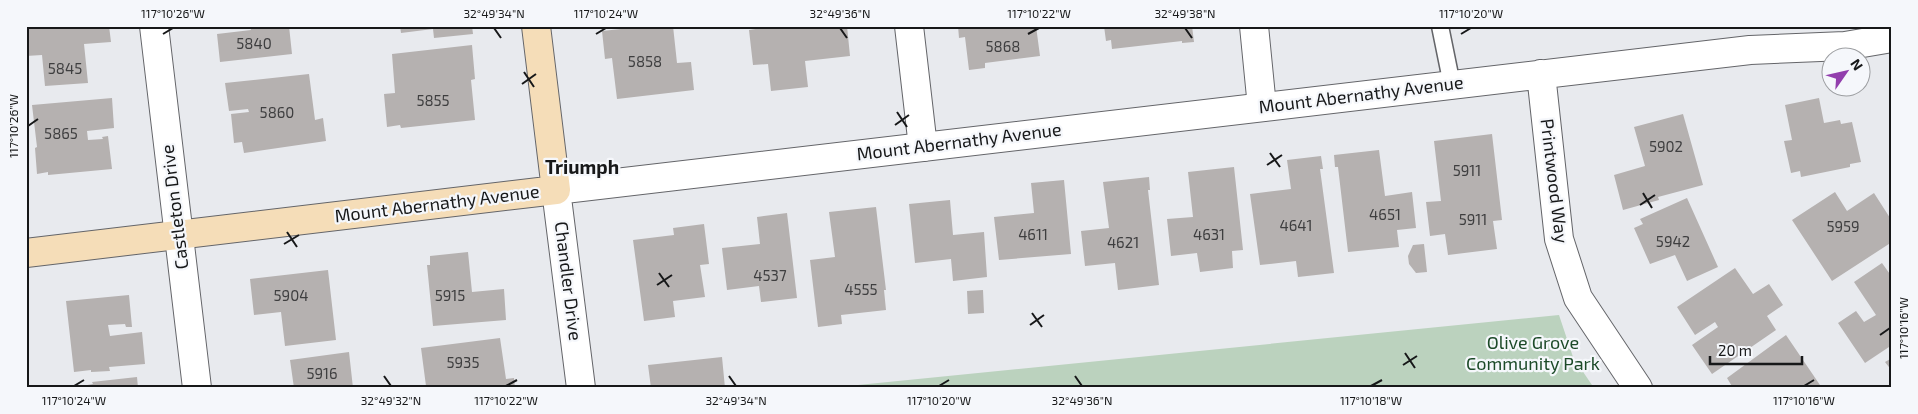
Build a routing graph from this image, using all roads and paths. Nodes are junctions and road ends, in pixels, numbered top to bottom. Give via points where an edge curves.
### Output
1 (154, 26) edge
2 (536, 26) edge
3 (909, 26) edge
4 (1254, 26) edge
5 (1440, 26) edge
6 (1892, 38) edge
7 (1541, 74) junction
8 (1452, 85) junction
9 (1262, 107) junction
10 (923, 147) junction
11 (556, 190) junction
12 (179, 235) junction
13 (26, 253) edge
14 (197, 388) edge
15 (581, 388) edge
16 (1638, 388) edge

1 - 12 street, Castleton Drive
2 - 11 main road, Chandler Drive
3 - 10 street
4 - 9 street
5 - 8 lane
6 - 7 street, Mount Abernathy Avenue via 1845,46 1750,50
7 - 8 street, Mount Abernathy Avenue
7 - 16 street, Printwood Way via 1560,238 1578,298
8 - 9 street, Mount Abernathy Avenue
9 - 10 street, Mount Abernathy Avenue
10 - 11 street, Mount Abernathy Avenue
11 - 12 main road, Mount Abernathy Avenue
11 - 15 street, Chandler Drive
12 - 13 main road, Mount Abernathy Avenue
12 - 14 street, Castleton Drive

